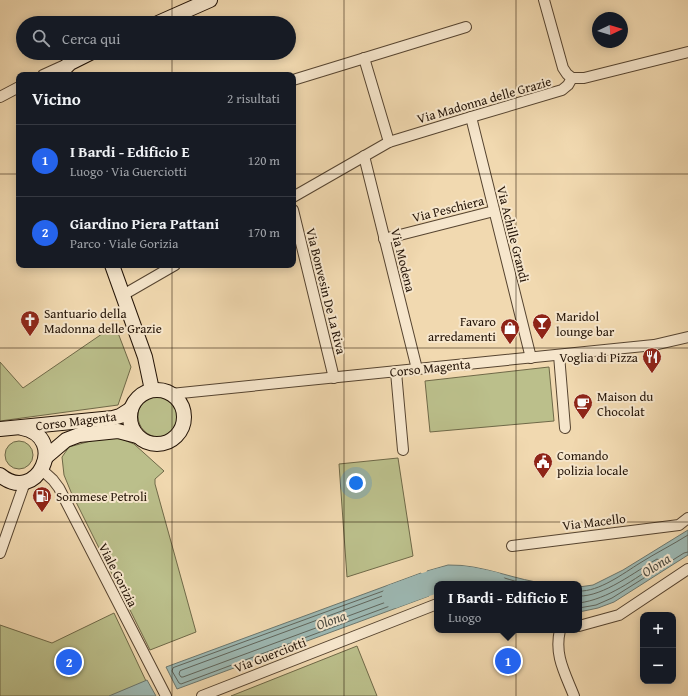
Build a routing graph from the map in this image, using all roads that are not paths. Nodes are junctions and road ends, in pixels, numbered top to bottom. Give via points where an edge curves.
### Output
1 (210, 0) edge
2 (544, 0) edge
3 (174, 16) edge
4 (466, 27) dead end
5 (688, 52) edge
6 (364, 58) junction
7 (74, 60) edge
8 (74, 60) edge
9 (49, 72) edge
10 (60, 72) edge
11 (572, 78) junction
12 (296, 79) edge
13 (16, 88) edge
14 (0, 97) edge
15 (470, 117) junction
16 (389, 142) junction
17 (364, 156) junction
18 (296, 195) edge
19 (494, 211) junction
20 (296, 222) edge
21 (384, 239) junction
22 (113, 268) edge
23 (170, 268) edge
24 (122, 295) junction
25 (688, 337) edge
26 (558, 355) junction
27 (530, 358) junction
28 (417, 370) junction
29 (396, 372) junction
30 (334, 378) junction
31 (152, 390) junction
32 (171, 394) junction
33 (131, 409) junction
34 (11, 428) edge
35 (565, 428) dead end
36 (0, 435) edge
37 (137, 436) junction
38 (403, 450) dead end
39 (46, 457) junction
40 (42, 470) junction
41 (0, 475) edge
42 (25, 482) junction
43 (688, 518) edge
44 (512, 546) dead end
45 (0, 553) edge
46 (688, 568) edge
47 (434, 605) edge
48 (582, 625) edge
49 (560, 633) edge
50 (166, 696) edge
51 (202, 696) edge
52 (574, 696) edge

1 - 3 street
2 - 11 street via 563,68
4 - 6 street
5 - 11 street via 584,78
6 - 12 street
6 - 16 street
7 - 9 street
8 - 10 street
11 - 15 street, Via Madonna delle Grazie via 562,90
13 - 14 street
15 - 16 street, Via Madonna delle Grazie
15 - 19 street, Via Achille Grandi
16 - 17 street, Via Madonna delle Grazie
17 - 18 street, Via Madonna delle Grazie
17 - 21 street, Via Modena
19 - 21 street, Via Peschiera
19 - 27 street, Via Achille Grandi
20 - 30 street, Via Bonvesin De La Riva
21 - 28 street, Via Modena
22 - 24 street
23 - 24 street
24 - 31 street via 145,357
25 - 26 street, Corso Magenta via 654,345
26 - 27 street, Corso Magenta
26 - 35 street
27 - 28 street, Corso Magenta
28 - 29 street, Corso Magenta
29 - 30 street, Corso Magenta
29 - 38 street
30 - 32 street, Corso Magenta
31 - 32 street, Corso Magenta
31 - 33 street, Corso Magenta via 139,397
32 - 37 street, Corso Magenta via 178,399 184,412 185,419 181,432 170,442 163,444 149,444
33 - 34 street, Corso Magenta via 113,418
33 - 37 street, Corso Magenta via 131,423
34 - 36 street, Corso Magenta
34 - 39 street, Corso Magenta via 34,432 43,443
37 - 39 street, Corso Magenta via 118,431 79,435 66,440
39 - 40 street
40 - 42 street
40 - 50 street, Viale Gorizia via 61,492
41 - 42 street via 10,482
42 - 45 street
43 - 44 street, Via Macello via 679,525
46 - 48 street via 619,615
47 - 51 street, Via Guerciotti
49 - 52 street via 559,656

